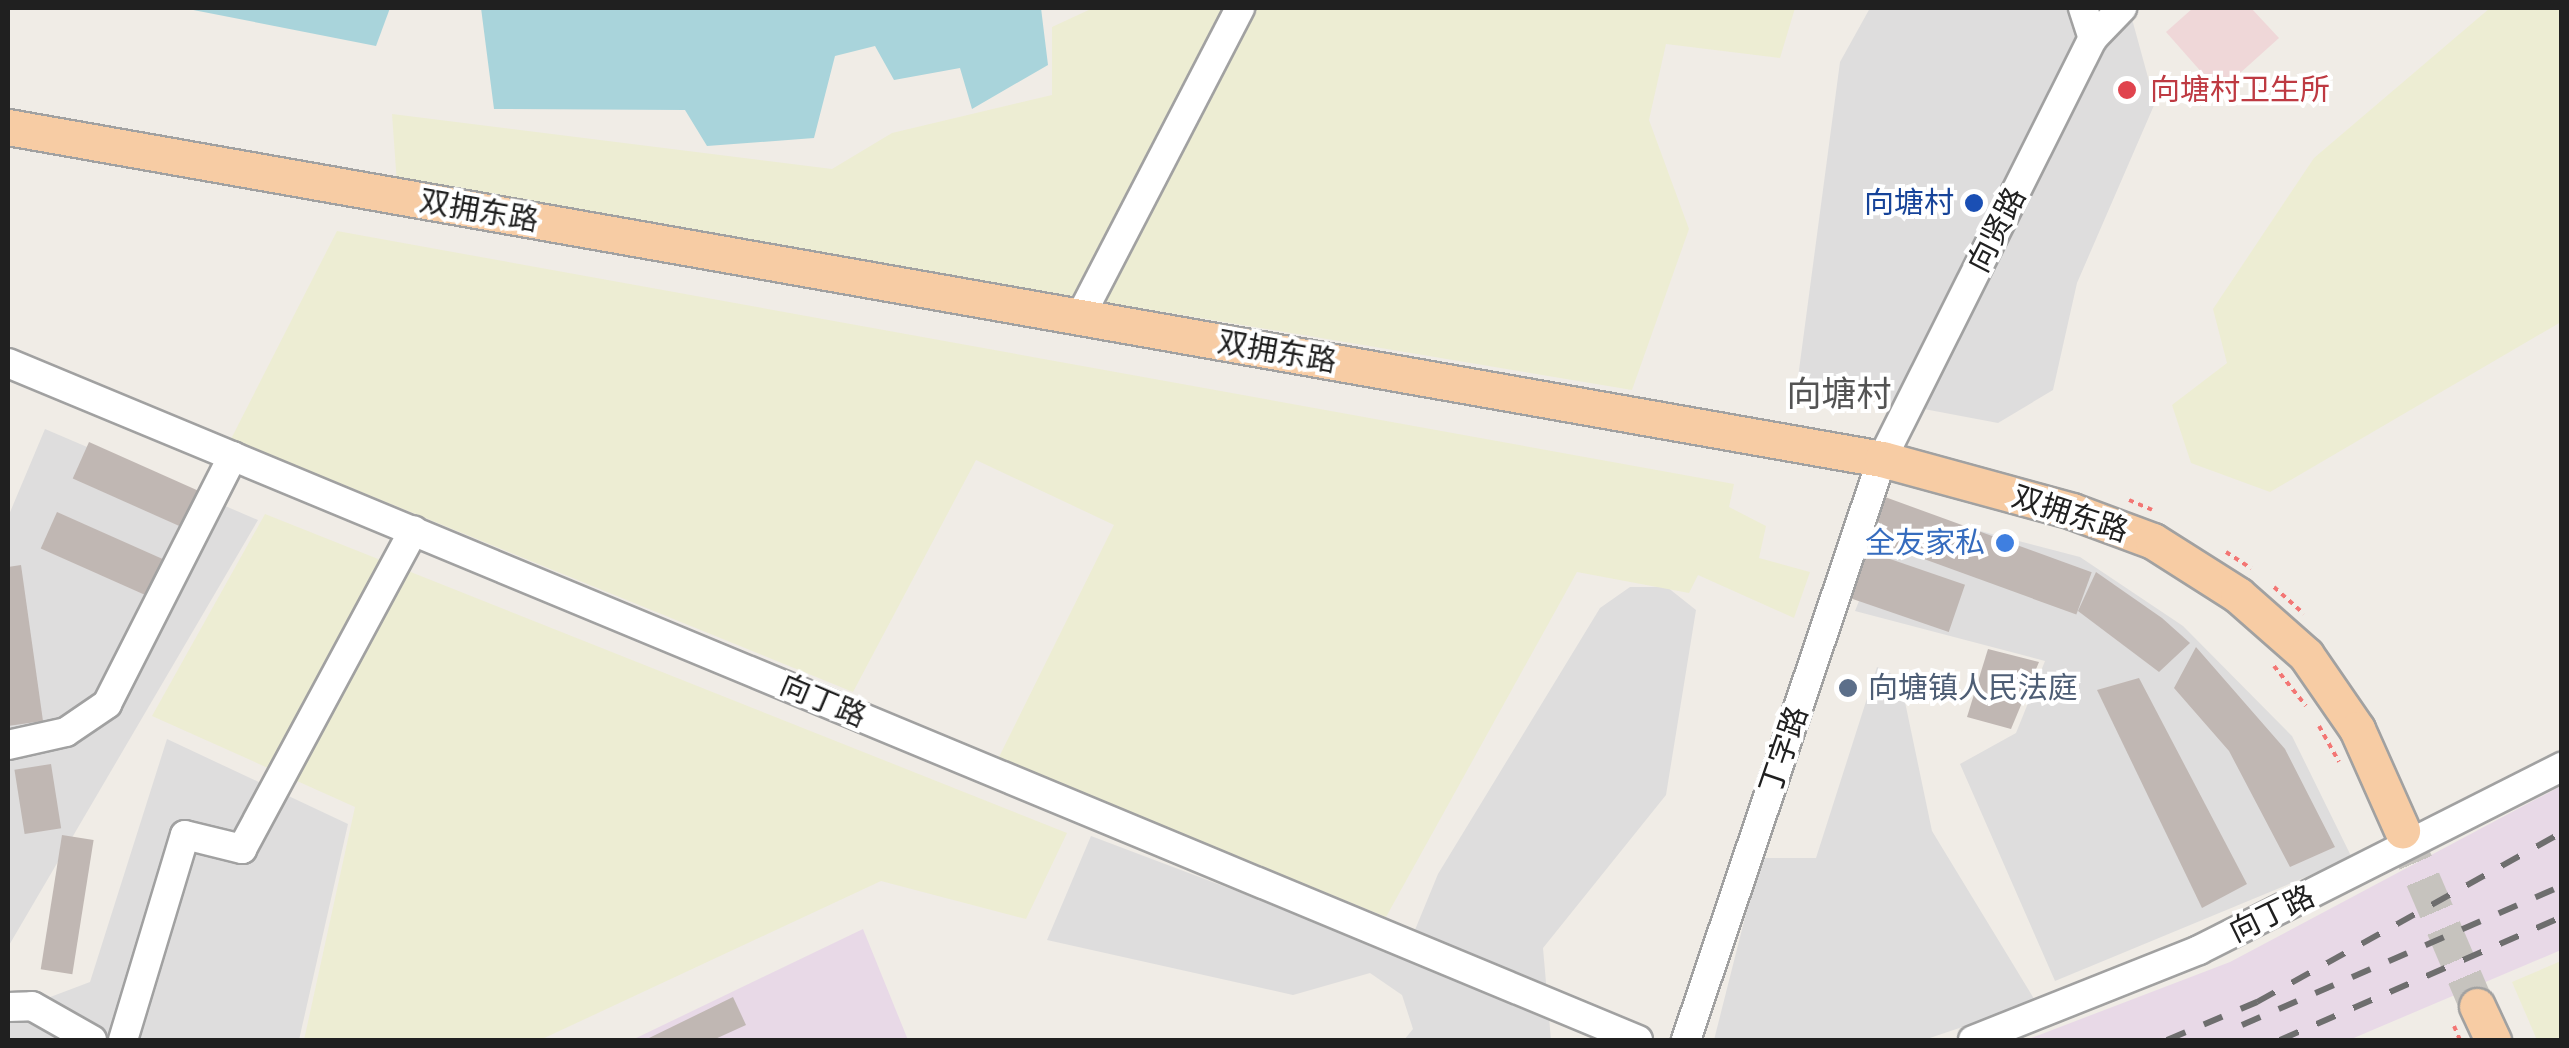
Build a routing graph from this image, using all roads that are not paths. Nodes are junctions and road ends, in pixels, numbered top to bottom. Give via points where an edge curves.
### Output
1 (1240, 8) edge
2 (2083, 8) edge
3 (2122, 8) edge
4 (2093, 38) junction
5 (8, 127) edge
6 (1080, 318) junction
7 (8, 363) edge
8 (233, 456) junction
9 (1882, 460) junction
10 (414, 530) junction
11 (8, 746) edge
12 (2562, 767) edge
13 (2402, 830) tunnel mouth
14 (8, 1006) edge
15 (2477, 1006) tunnel mouth
16 (92, 1040) edge
17 (123, 1040) edge
18 (1638, 1040) edge
19 (1686, 1040) edge
20 (1973, 1040) edge
21 (2492, 1040) edge

1 - 6 street
2 - 4 street
3 - 4 street, 向贤路
4 - 9 street, 向贤路
5 - 6 main road, 双拥东路
6 - 9 main road, 双拥东路
7 - 8 street, 向丁路
8 - 10 street, 向丁路
8 - 11 street via 107,704 66,732
9 - 13 main road, 双拥东路 via 2137,535 2238,595 2306,654 2357,729
9 - 19 street, 丁字路
10 - 17 street via 242,849 185,835
10 - 18 street, 向丁路
12 - 20 street, 向丁路 via 2199,950
14 - 16 street via 32,1006
15 - 21 main road

